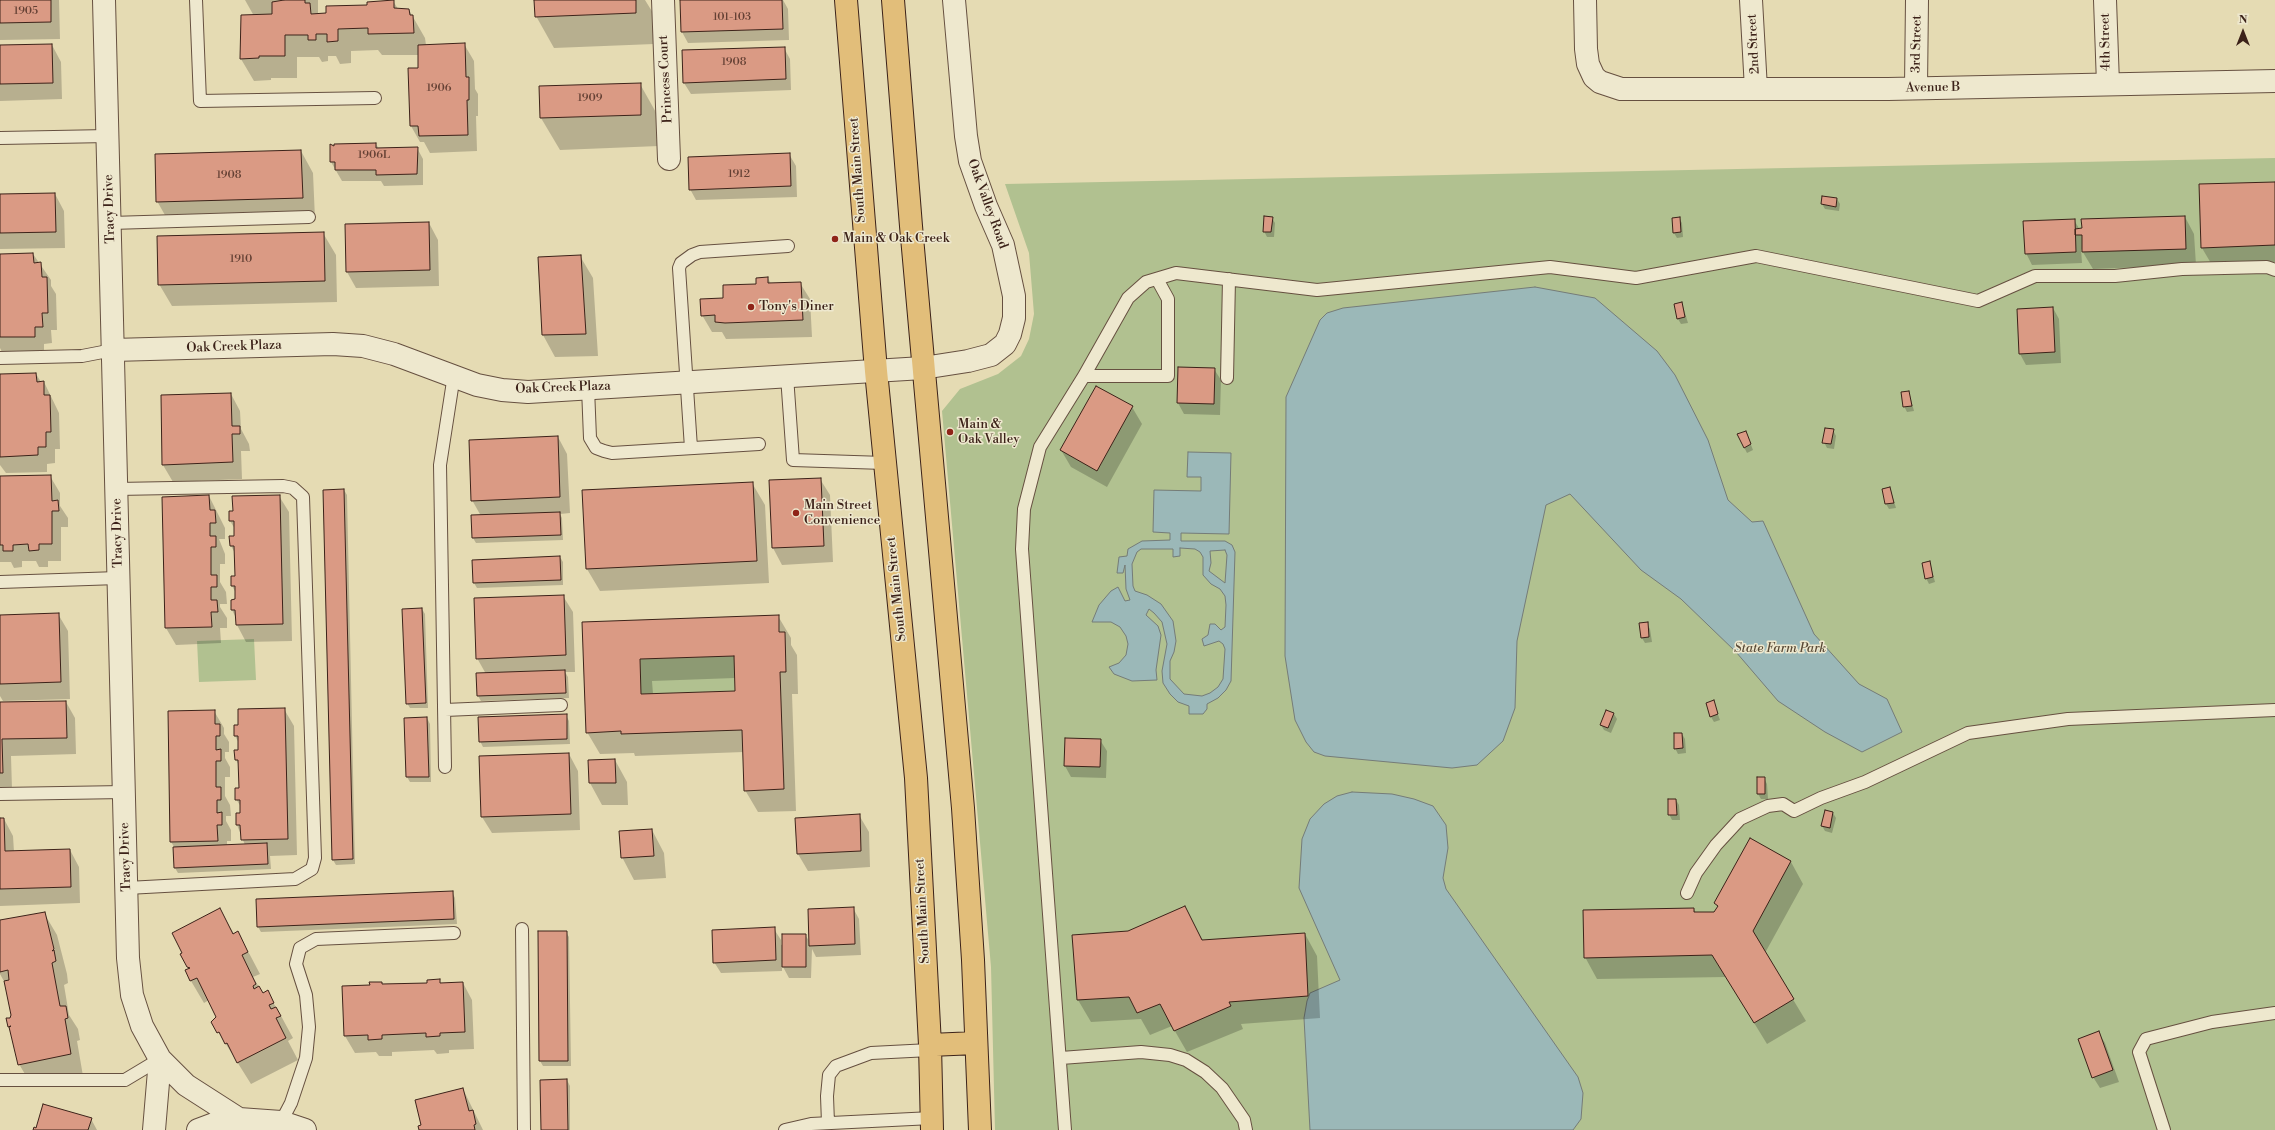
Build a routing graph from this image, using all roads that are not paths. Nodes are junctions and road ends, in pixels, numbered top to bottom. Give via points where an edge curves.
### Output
1 (104, 0) edge
2 (196, 0) edge
3 (662, 0) edge
4 (846, 0) edge
5 (893, 0) edge
6 (954, 0) edge
7 (1585, 0) edge
8 (1751, 0) edge
9 (1917, 0) edge
10 (2105, 0) edge
11 (2275, 81) edge
12 (2108, 84) junction
13 (1916, 88) junction
14 (1756, 89) junction
15 (375, 98) dead end
16 (108, 136) junction
17 (0, 138) edge
18 (669, 159) dead end
19 (309, 217) dead end
20 (111, 223) junction
21 (788, 246) dead end
22 (2275, 270) edge
23 (1157, 279) junction
24 (1229, 279) junction
25 (114, 350) junction
26 (0, 358) edge
27 (923, 368) junction
28 (876, 371) junction
29 (454, 375) junction
30 (787, 376) junction
31 (1084, 376) junction
32 (1228, 378) dead end
33 (687, 382) junction
34 (588, 388) junction
35 (759, 444) dead end
36 (691, 448) junction
37 (884, 463) junction
38 (117, 489) junction
39 (118, 578) junction
40 (0, 582) edge
41 (561, 705) dead end
42 (445, 710) junction
43 (2275, 710) edge
44 (445, 767) dead end
45 (124, 792) junction
46 (0, 794) edge
47 (127, 888) junction
48 (1687, 893) dead end
49 (522, 929) dead end
50 (454, 933) dead end
51 (2275, 1013) edge
52 (976, 1043) junction
53 (930, 1047) junction
54 (1061, 1058) junction
55 (160, 1059) junction
56 (0, 1080) edge
57 (239, 1119) junction
58 (281, 1122) junction
59 (828, 1123) junction
60 (932, 1124) edge
61 (892, 1125) edge
62 (154, 1130) edge
63 (198, 1130) edge
64 (305, 1130) edge
65 (524, 1130) edge
66 (785, 1130) edge
67 (980, 1130) edge
68 (1065, 1130) edge
69 (1246, 1130) edge
70 (2164, 1130) edge

1 - 16 street, Tracy Drive
2 - 15 lane via 200,101
3 - 18 street, Princess Court
4 - 28 highway, South Main Street
5 - 27 highway
6 - 27 street, Oak Valley Road via 970,161 1003,245 1014,296 1014,318 1005,344 991,355
7 - 14 street, Avenue B via 1588,64 1594,77 1610,86 1638,90
8 - 14 street, 2nd Street
9 - 13 street, 3rd Street
10 - 12 street, 4th Street
11 - 12 street, Avenue B
12 - 13 street, Avenue B
13 - 14 street, Avenue B
16 - 17 lane
16 - 20 street, Tracy Drive
19 - 20 lane
20 - 25 street, Tracy Drive
21 - 33 lane via 700,252 681,263 679,268
22 - 24 lane via 2267,267 2182,269 2115,276 2035,276 1978,301 1756,256 1636,278 1550,267 1317,290
23 - 24 lane via 1176,273
23 - 31 lane via 1146,282 1128,298
23 - 31 lane via 1168,299 1168,376
24 - 32 lane
25 - 26 lane via 82,356
25 - 29 street, Oak Creek Plaza via 333,344 363,346
25 - 38 street, Tracy Drive
27 - 28 street, Oak Creek Plaza
27 - 52 highway via 956,724 973,960
28 - 30 street, Oak Creek Plaza
28 - 37 highway, South Main Street
29 - 34 street, Oak Creek Plaza via 477,385 502,390 528,392
29 - 42 lane via 440,464
30 - 33 street, Oak Creek Plaza
30 - 37 lane via 793,460
31 - 54 lane via 1040,447 1024,509 1022,549
33 - 34 street, Oak Creek Plaza
33 - 36 lane
34 - 36 lane via 590,438 596,448 612,453
35 - 36 lane
37 - 53 highway, South Main Street via 916,778
38 - 39 street, Tracy Drive
38 - 47 lane via 283,486 293,488 303,497 315,850 312,869 295,879
39 - 40 lane
39 - 45 street, Tracy Drive
41 - 42 lane
42 - 44 lane
43 - 48 lane via 2068,719 1968,733 1865,782 1794,811 1783,804 1768,806 1740,819 1716,844 1696,873
45 - 46 lane
45 - 47 street, Tracy Drive
47 - 55 street, Tracy Drive via 128,958 132,995 142,1026
49 - 65 lane
50 - 58 lane via 316,939 300,948 296,964 306,995 309,1027 306,1058 291,1103
51 - 70 lane via 2212,1022 2146,1039 2139,1052
52 - 53 highway
52 - 67 highway
53 - 59 lane via 872,1053 836,1066 829,1074
53 - 60 highway, South Main Street
54 - 68 lane
54 - 69 lane via 1141,1052 1170,1054 1186,1060 1205,1072 1222,1088 1244,1120
55 - 56 lane via 125,1080
55 - 57 street, Tracy Drive via 186,1085
55 - 62 street
57 - 58 street, Tracy Drive
57 - 63 street, Tracy Drive
58 - 64 street, Tracy Drive
59 - 61 lane
59 - 66 lane
60 - 61 lane

